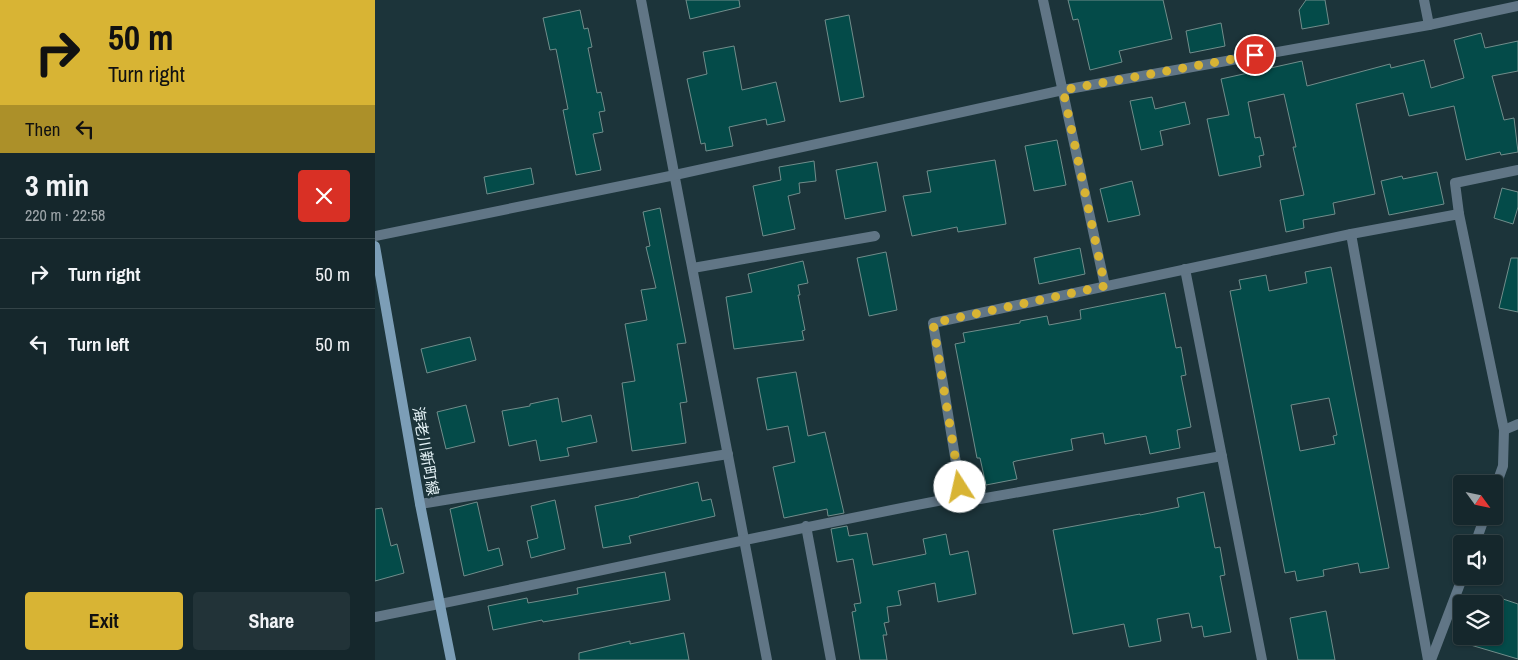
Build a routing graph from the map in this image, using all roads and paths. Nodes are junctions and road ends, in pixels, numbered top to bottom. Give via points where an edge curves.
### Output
1 (641, 0) edge
2 (1043, 0) edge
3 (1424, 0) edge
4 (1518, 6) edge
5 (1429, 24) junction
6 (1063, 90) junction
7 (1518, 170) edge
8 (675, 175) junction
9 (1459, 214) junction
10 (1351, 234) junction
11 (375, 236) edge
12 (875, 236) dead end
13 (375, 246) edge
14 (693, 268) junction
15 (1185, 269) junction
16 (1105, 286) junction
17 (1518, 424) edge
18 (1505, 430) junction
19 (727, 454) junction
20 (1222, 456) junction
21 (1500, 475) edge
22 (957, 492) junction
23 (420, 504) junction
24 (806, 526) junction
25 (744, 541) junction
26 (1459, 585) edge
27 (440, 605) junction
28 (375, 617) edge
29 (451, 660) edge
30 (767, 660) edge
31 (831, 660) edge
32 (1262, 660) edge
33 (1430, 660) edge

1 - 8 street
2 - 6 street
3 - 5 street
4 - 5 street
5 - 6 street
6 - 8 street
6 - 16 street
7 - 9 street via 1455,183
8 - 11 street
8 - 14 street
9 - 10 street
9 - 18 street
10 - 15 street
10 - 33 street
12 - 14 street
13 - 23 main road, 海老川新町線
14 - 19 street
15 - 16 street
15 - 20 street
16 - 22 street via 933,323 960,487
17 - 18 street
18 - 21 street
19 - 23 street
19 - 25 street
20 - 22 street via 980,499
20 - 32 street
22 - 24 street via 953,498
23 - 27 main road, 海老川新町線
24 - 25 street
24 - 31 street
25 - 27 street
25 - 30 street
26 - 33 street
27 - 28 street
27 - 29 main road, 海老川新町線

